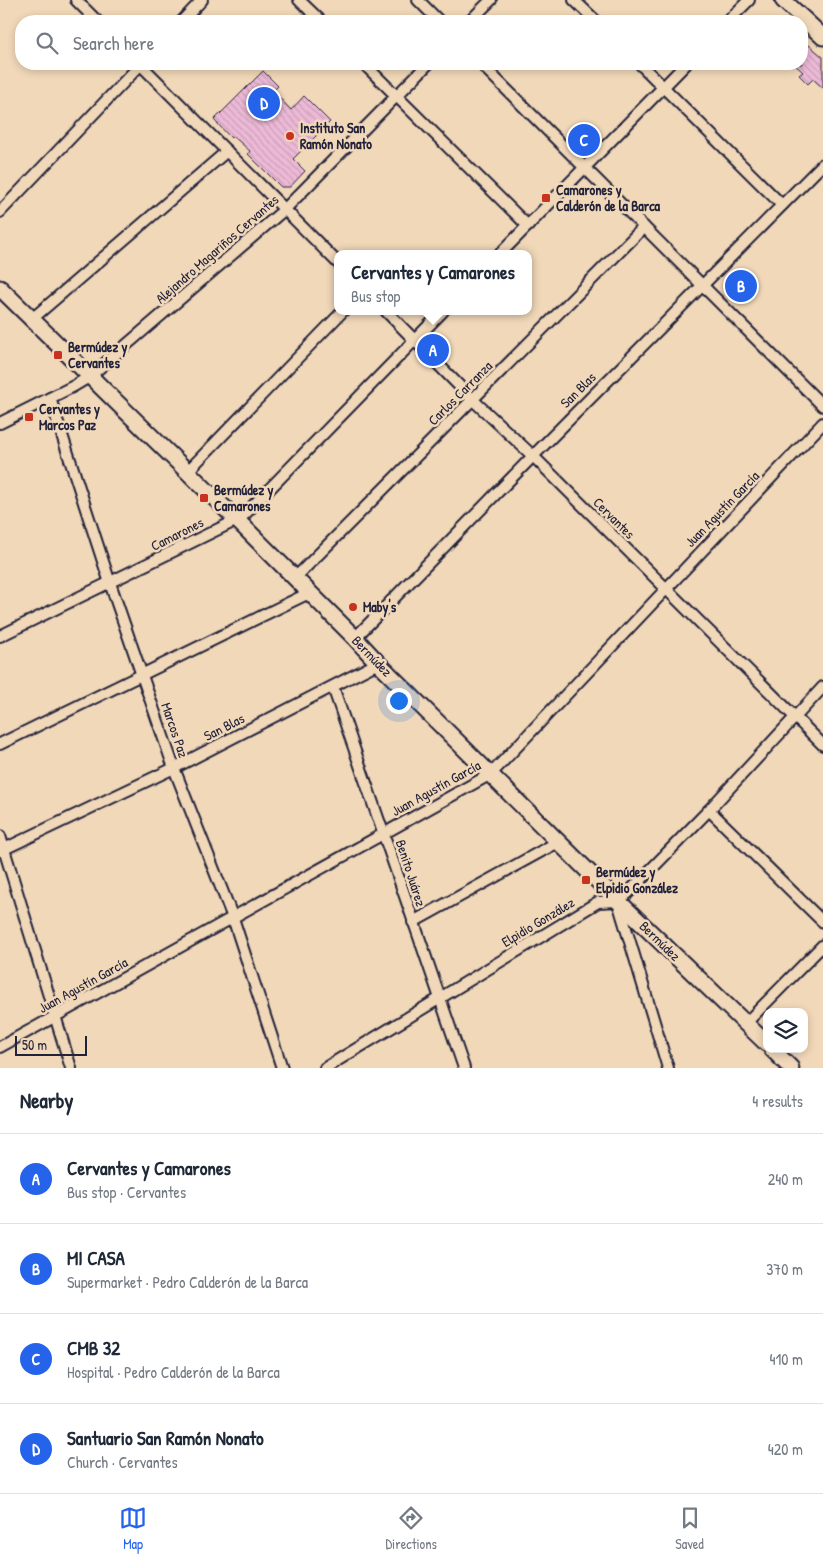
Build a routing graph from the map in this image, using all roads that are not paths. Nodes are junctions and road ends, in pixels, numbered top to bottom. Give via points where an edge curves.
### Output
1 (76, 0) edge
2 (202, 0) edge
3 (300, 0) edge
4 (418, 0) edge
5 (491, 0) edge
6 (574, 0) edge
7 (749, 0) edge
8 (783, 0) edge
9 (91, 15) edge
10 (188, 15) edge
11 (315, 15) edge
12 (433, 15) edge
13 (476, 15) edge
14 (590, 15) edge
15 (734, 15) edge
16 (799, 15) edge
17 (808, 24) edge
18 (823, 38) edge
19 (134, 70) edge
20 (146, 70) edge
21 (370, 70) edge
22 (422, 70) edge
23 (487, 70) edge
24 (646, 70) edge
25 (680, 70) edge
26 (663, 86) junction
27 (397, 96) junction
28 (227, 151) junction
29 (823, 164) edge
30 (584, 167) junction
31 (782, 205) junction
32 (285, 209) junction
33 (0, 212) edge
34 (528, 226) junction
35 (644, 227) junction
36 (504, 250) edge
37 (334, 259) edge
38 (702, 285) junction
39 (0, 288) edge
40 (339, 315) edge
41 (390, 315) edge
42 (439, 315) edge
43 (32, 319) junction
44 (415, 340) junction
45 (89, 377) junction
46 (50, 398) junction
47 (473, 400) junction
48 (823, 406) edge
49 (0, 423) edge
50 (823, 423) edge
51 (532, 456) junction
52 (187, 472) junction
53 (237, 520) junction
54 (295, 578) junction
55 (110, 583) junction
56 (666, 588) junction
57 (309, 593) junction
58 (0, 636) edge
59 (355, 638) junction
60 (378, 663) junction
61 (142, 675) junction
62 (333, 687) junction
63 (823, 687) edge
64 (795, 716) junction
65 (0, 744) edge
66 (823, 745) edge
67 (174, 768) junction
68 (491, 774) junction
69 (709, 810) junction
70 (383, 833) junction
71 (0, 836) edge
72 (558, 842) junction
73 (2, 850) edge
74 (618, 901) junction
75 (233, 918) junction
76 (413, 922) junction
77 (823, 922) edge
78 (823, 945) edge
79 (440, 998) junction
80 (54, 1017) junction
81 (746, 1023) junction
82 (763, 1040) edge
83 (0, 1047) edge
84 (776, 1053) edge
85 (71, 1068) edge
86 (282, 1068) edge
87 (325, 1068) edge
88 (464, 1068) edge
89 (668, 1068) edge
90 (791, 1068) edge

1 - 9 street
2 - 10 street
3 - 11 street
4 - 12 street
5 - 13 street
6 - 14 street
7 - 15 street
8 - 16 street
17 - 18 street
19 - 33 street
20 - 28 street
21 - 27 street
22 - 27 street, Alejandro Magariños Cervantes
23 - 30 street
24 - 26 street
25 - 26 street
26 - 30 street
26 - 31 street
27 - 32 street, Alejandro Magariños Cervantes
27 - 34 street
28 - 32 street
28 - 43 street
29 - 31 street, San Blas
30 - 34 street
30 - 35 street
31 - 38 street, San Blas
32 - 37 street
32 - 45 street, Alejandro Magariños Cervantes
34 - 36 street
35 - 38 street
35 - 47 street, Carlos Carranza
38 - 48 street
38 - 51 street, San Blas
39 - 43 street, Bermúdez
40 - 52 street
41 - 44 street, Cervantes
42 - 44 street, Camarones
43 - 45 street, Bermúdez
44 - 47 street, Cervantes
44 - 53 street, Camarones
45 - 46 street, Alejandro Magariños Cervantes
45 - 52 street, Bermúdez
46 - 49 street, Alejandro Magariños Cervantes
46 - 55 street, Marcos Paz
47 - 51 street, Cervantes
47 - 54 street, Carlos Carranza
50 - 56 street, Juan Agustín García
51 - 56 street, Cervantes
51 - 59 street, San Blas
52 - 53 street, Bermúdez
53 - 54 street, Bermúdez
53 - 55 street, Camarones
54 - 57 street, Bermúdez
55 - 58 street, Camarones
55 - 61 street, Marcos Paz
56 - 64 street, Cervantes
56 - 68 street, Juan Agustín García
57 - 59 street, Bermúdez
57 - 61 street
59 - 60 street, Bermúdez
60 - 62 street, San Blas
60 - 68 street, Bermúdez
61 - 65 street
61 - 67 street, Marcos Paz
62 - 67 street, San Blas
62 - 70 street, Benito Juárez
63 - 64 street
64 - 66 street, Cervantes
64 - 69 street
67 - 73 street, San Blas
67 - 75 street, Marcos Paz
68 - 70 street, Juan Agustín García
68 - 72 street, Bermúdez
69 - 74 street
69 - 77 street
70 - 75 street, Juan Agustín García
70 - 76 street, Benito Juárez
71 - 73 street
72 - 74 street, Bermúdez
72 - 76 street
73 - 80 street
74 - 79 street, Elpidio González via 598,902
74 - 81 street, Bermúdez
74 - 89 street
75 - 80 street, Juan Agustín García
75 - 86 street, Marcos Paz
76 - 79 street, Benito Juárez
78 - 81 street
79 - 87 street, Elpidio González
79 - 88 street, Benito Juárez
80 - 83 street, Juan Agustín García
80 - 85 street
81 - 82 street, Bermúdez
84 - 90 street

